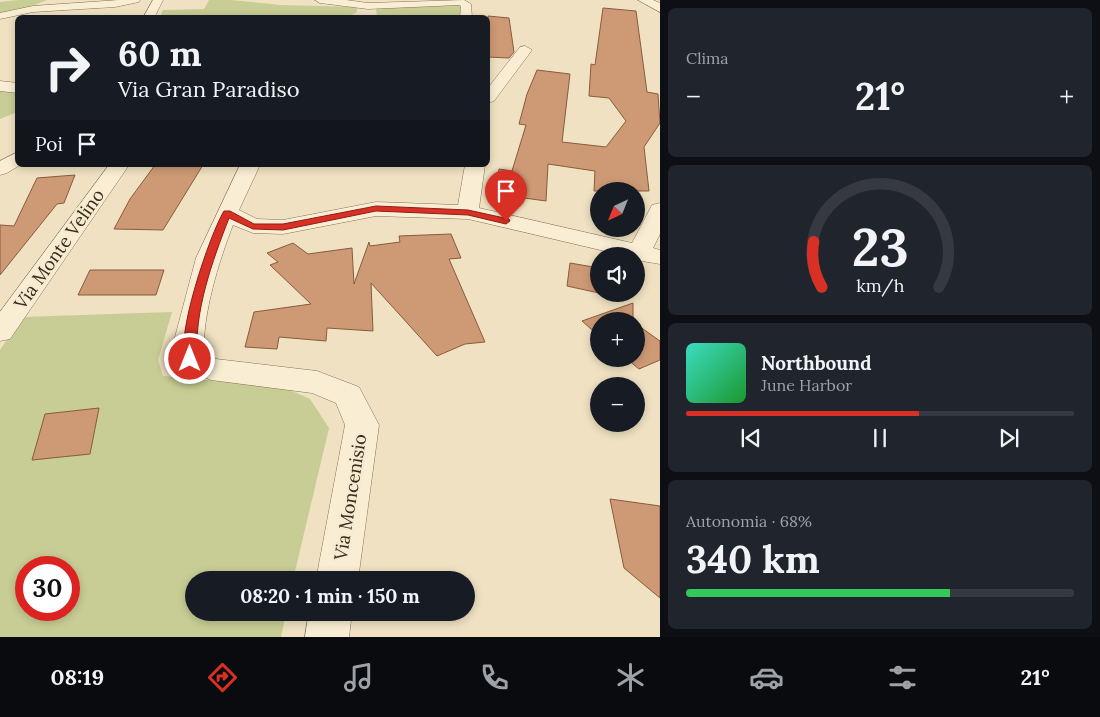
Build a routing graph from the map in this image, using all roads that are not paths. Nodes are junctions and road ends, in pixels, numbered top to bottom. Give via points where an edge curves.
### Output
1 (135, 0) edge
2 (158, 0) edge
3 (320, 0) edge
4 (643, 0) edge
5 (368, 3) edge
6 (68, 6) junction
7 (660, 9) edge
8 (60, 15) edge
9 (150, 15) edge
10 (466, 15) edge
11 (0, 16) edge
12 (525, 50) dead end
13 (0, 86) edge
14 (15, 88) edge
15 (490, 95) edge
16 (15, 160) edge
17 (118, 167) edge
18 (249, 167) edge
19 (475, 167) edge
20 (0, 170) edge
21 (660, 210) edge
22 (468, 212) junction
23 (227, 213) junction
24 (650, 255) edge
25 (0, 332) edge
26 (338, 571) edge
27 (331, 621) edge
28 (328, 637) edge

1 - 6 street
2 - 9 street
3 - 5 street
4 - 7 street
5 - 10 street via 459,2 466,4
6 - 8 street
6 - 11 street
12 - 15 street
13 - 14 street
16 - 20 street
17 - 25 street, Via Monte Velino
18 - 23 street, Via Moncenisio
19 - 22 street
21 - 24 street
22 - 23 street via 376,209 283,227 253,226
22 - 24 street
23 - 26 street, Via Moncenisio via 208,258 190,337 190,359 211,369 317,382 348,395 362,425
27 - 28 street

